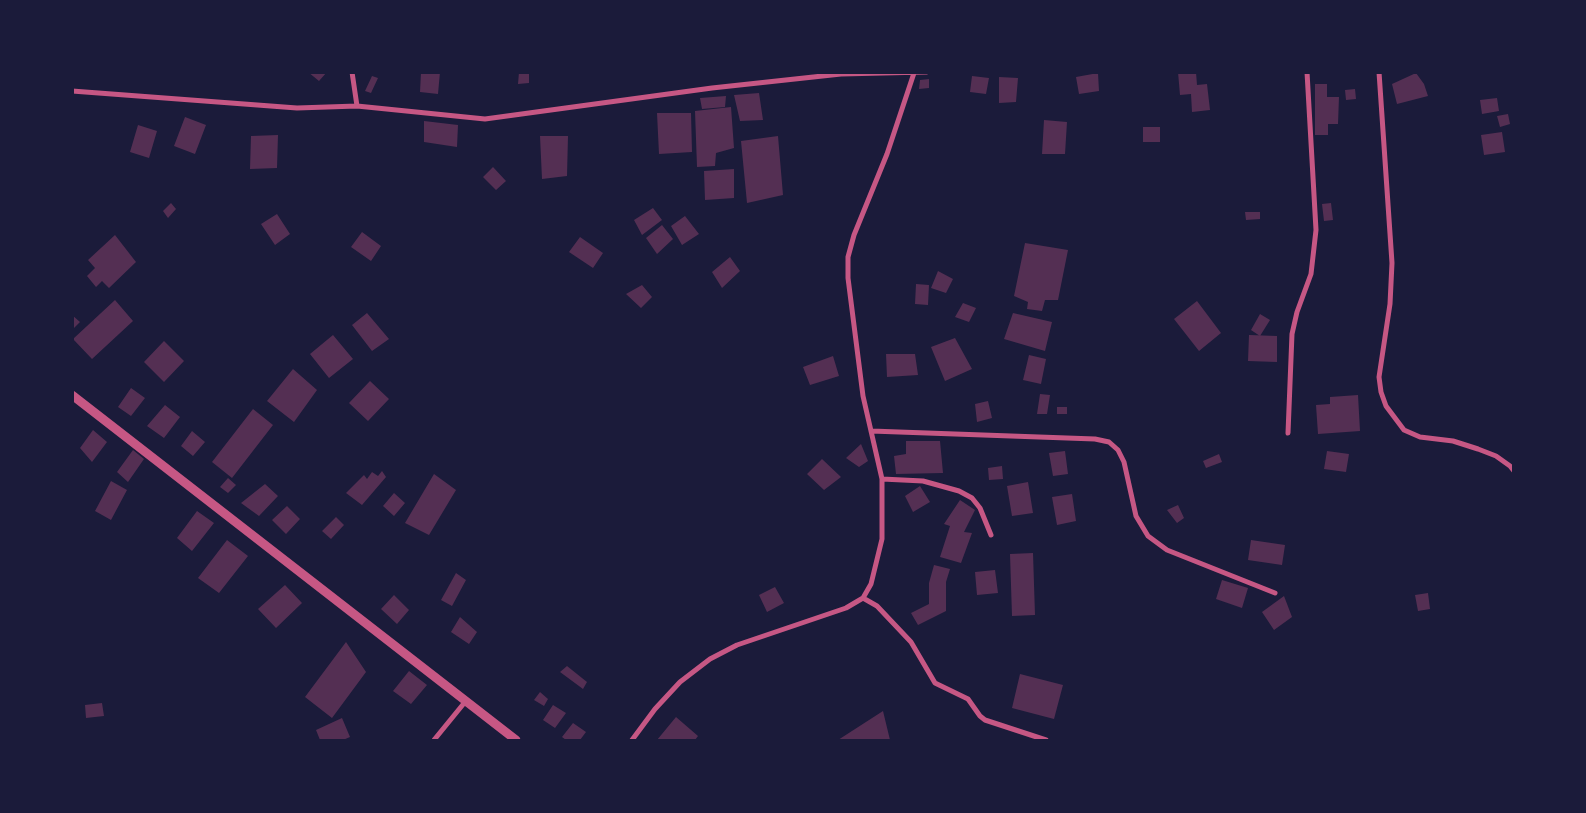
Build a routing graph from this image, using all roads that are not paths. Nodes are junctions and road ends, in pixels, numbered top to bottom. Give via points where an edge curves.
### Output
1 (352, 72) edge
2 (926, 72) edge
3 (1307, 72) edge
4 (1379, 72) edge
5 (914, 73) edge
6 (72, 91) edge
7 (357, 106) junction
8 (72, 395) edge
9 (870, 431) junction
10 (1288, 433) dead end
11 (1514, 471) edge
12 (882, 479) junction
13 (991, 535) dead end
14 (1275, 593) dead end
15 (863, 598) junction
16 (465, 702) junction
17 (434, 740) edge
18 (516, 740) edge
19 (632, 740) edge
20 (1046, 740) edge

1 - 7 street
2 - 5 street
3 - 10 street via 1316,230 1311,274 1292,334
4 - 11 street via 1392,264 1391,295 1379,377 1381,392 1404,430 1420,437 1453,441 1478,449 1496,456
5 - 7 street via 841,74 712,88 503,118
5 - 9 street via 848,257 848,278
6 - 7 street via 290,108
8 - 16 street
9 - 12 street
9 - 14 street via 1109,442 1124,462 1136,516 1148,536 1167,550
12 - 13 street via 923,481 959,491 972,498 980,508
12 - 15 street via 882,539
15 - 19 street via 846,608 737,645 710,659 680,682
15 - 20 street via 877,606 911,642 935,683 968,699 986,720
16 - 17 street
16 - 18 street

